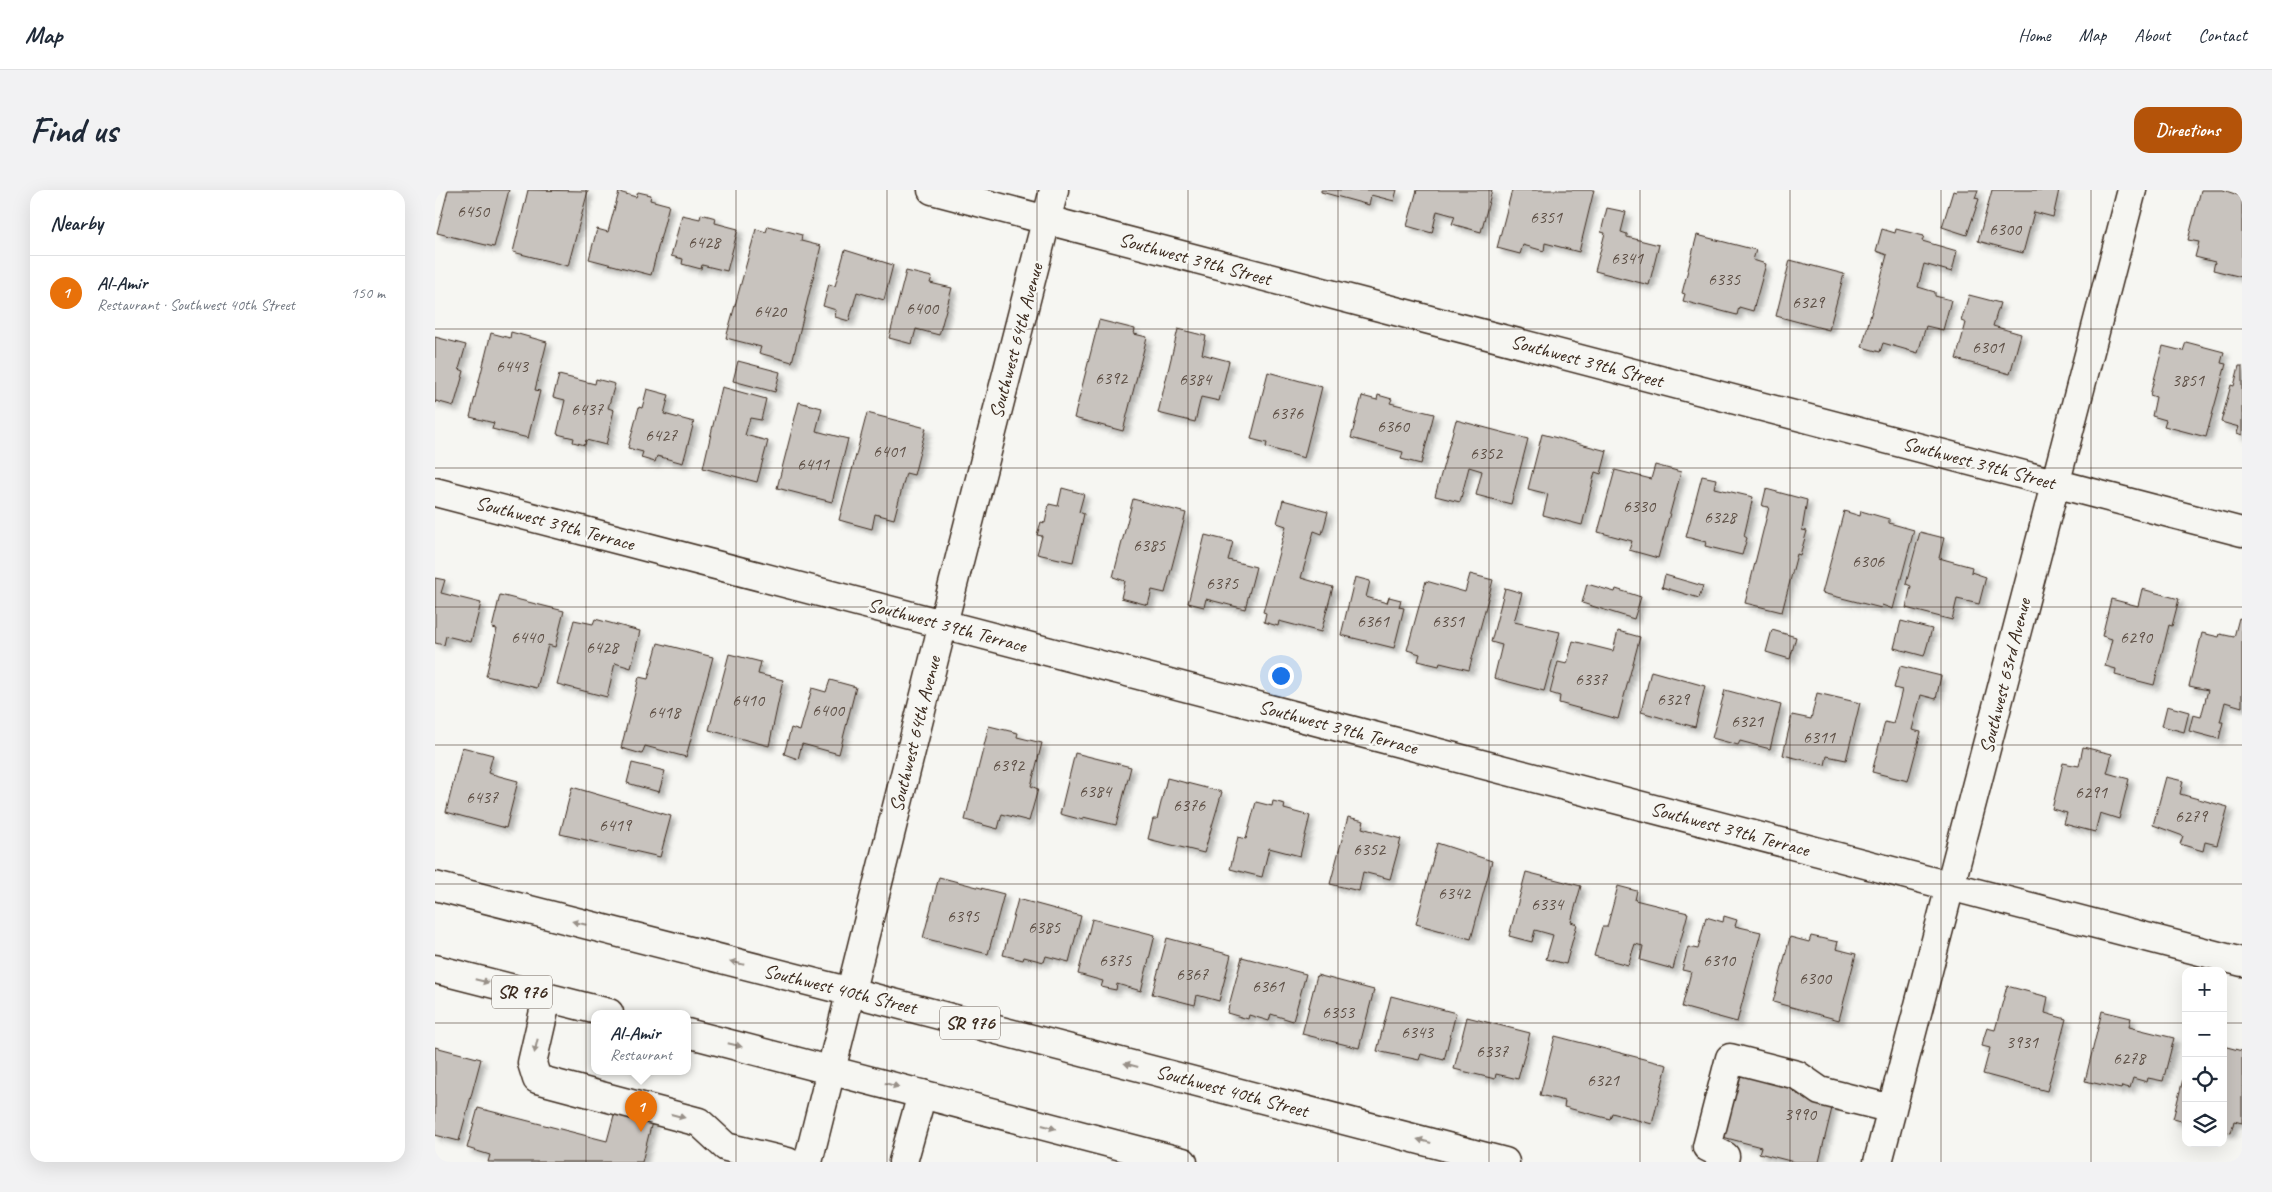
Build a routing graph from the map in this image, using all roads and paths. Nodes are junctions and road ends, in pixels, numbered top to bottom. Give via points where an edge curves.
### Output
1 (932, 190) edge
2 (1054, 190) edge
3 (2132, 190) edge
4 (1047, 220) junction
5 (2054, 484) junction
6 (435, 492) edge
7 (2242, 532) edge
8 (943, 623) junction
9 (435, 886) edge
10 (1951, 887) junction
11 (2242, 962) edge
12 (435, 970) edge
13 (851, 992) junction
14 (547, 998) junction
15 (597, 1010) edge
16 (691, 1034) edge
17 (833, 1069) junction
18 (922, 1094) junction
19 (1892, 1109) junction
20 (788, 1162) edge
21 (808, 1162) edge
22 (903, 1162) edge
23 (1183, 1162) edge
24 (1505, 1162) edge
25 (1723, 1162) edge
26 (1878, 1162) edge

1 - 4 street, Southwest 39th Street
2 - 4 street, Southwest 64th Avenue
3 - 5 street, Southwest 63rd Avenue
4 - 5 street, Southwest 39th Street
4 - 8 street, Southwest 64th Avenue
5 - 7 street, Southwest 39th Street
5 - 10 street, Southwest 63rd Avenue
6 - 8 street, Southwest 39th Terrace
8 - 10 street, Southwest 39th Terrace
8 - 13 street, Southwest 64th Avenue
13 -> 9 street, Southwest 40th Street / SR 976
10 - 11 street, Southwest 39th Terrace
10 - 19 street, Southwest 63rd Avenue
12 -> 14 street, SR 976
13 - 17 street, Southwest 64th Avenue
24 -> 13 street, Southwest 40th Street / SR 976
14 - 15 street, SR 976
14 -> 20 street via 532,1063 537,1079 699,1122 726,1147
16 -> 17 street
17 -> 18 street
17 - 21 street, Southwest 64th Avenue
18 - 22 street
18 -> 23 street
19 - 25 street via 1820,1091 1797,1075 1730,1058 1707,1146 1725,1156
19 - 26 street, Southwest 63rd Avenue

